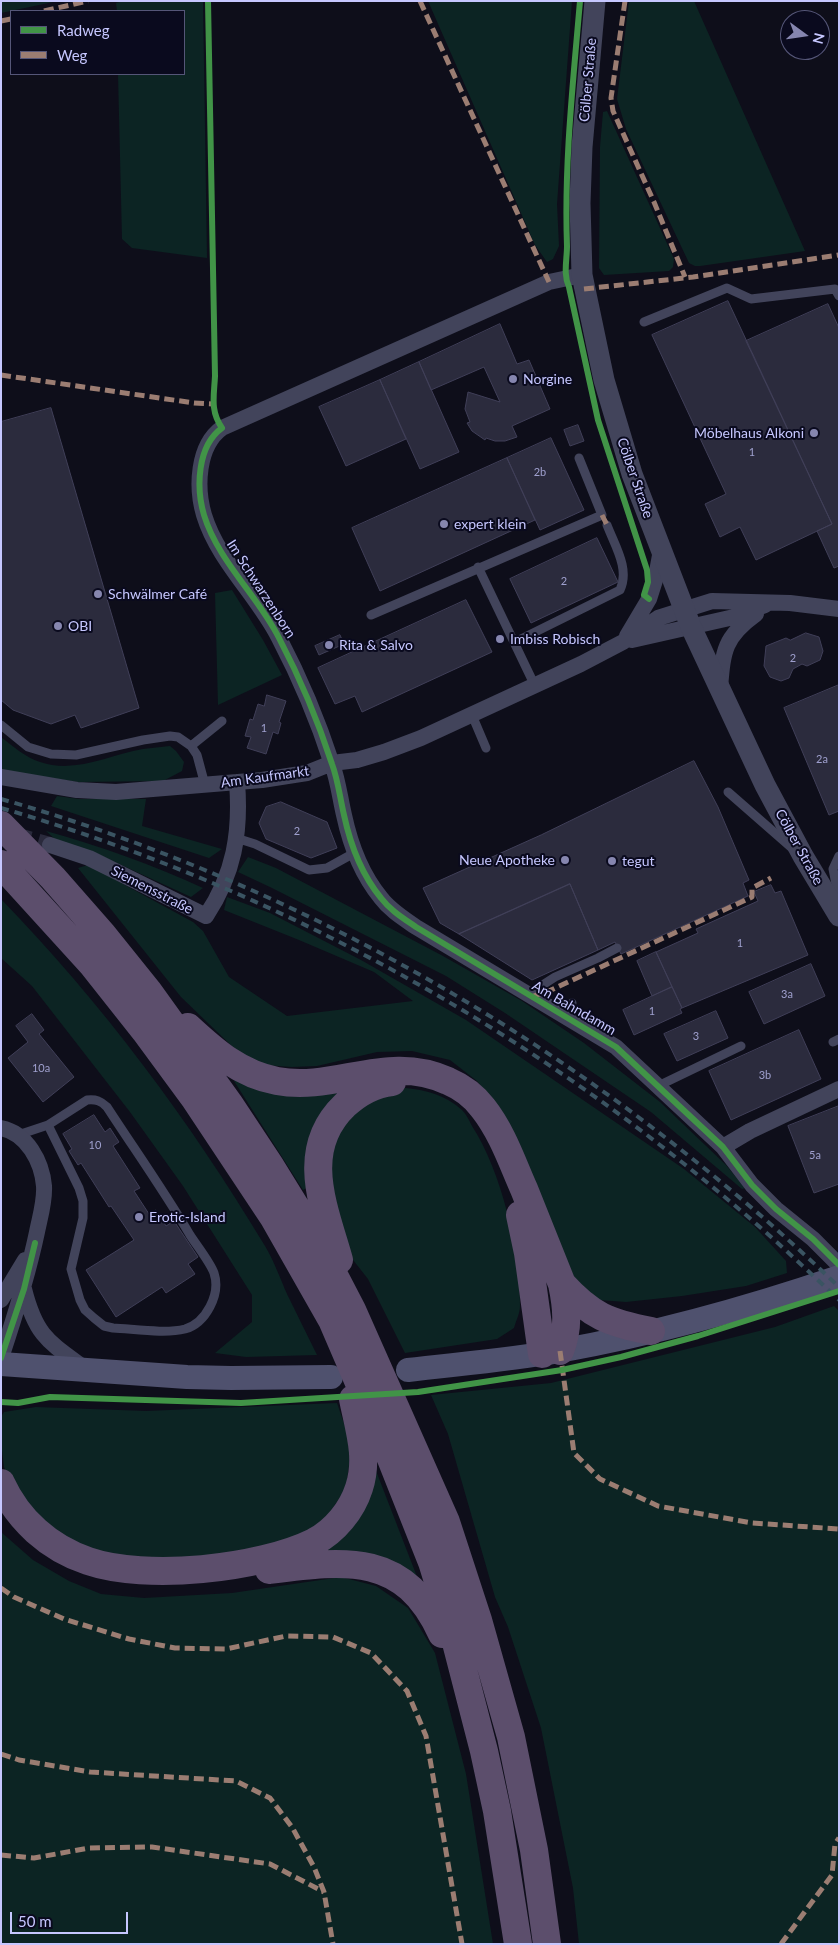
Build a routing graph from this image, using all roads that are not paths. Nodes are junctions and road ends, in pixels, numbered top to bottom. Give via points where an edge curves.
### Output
1 (595, 1) edge
2 (582, 275) junction
3 (839, 296) edge
4 (644, 322) dead end
5 (579, 458) dead end
6 (607, 525) dead end
7 (661, 550) junction
8 (478, 567) junction
9 (772, 603) junction
10 (839, 609) edge
11 (371, 615) dead end
12 (688, 618) junction
13 (515, 642) junction
14 (623, 642) junction
15 (535, 686) junction
16 (720, 688) junction
17 (472, 715) junction
18 (222, 721) dead end
19 (1, 725) edge
20 (191, 746) junction
21 (486, 748) dead end
22 (332, 764) junction
23 (1, 777) edge
24 (237, 782) junction
25 (206, 785) junction
26 (728, 792) dead end
27 (1, 825) edge
28 (236, 838) junction
29 (50, 845) tunnel mouth
30 (356, 852) junction
31 (803, 856) junction
32 (839, 856) edge
33 (1, 864) edge
34 (839, 900) edge
35 (839, 916) edge
36 (617, 948) dead end
37 (148, 991) junction
38 (527, 995) junction
39 (742, 1046) dead end
40 (658, 1086) junction
41 (839, 1089) edge
42 (48, 1125) junction
43 (1, 1128) edge
44 (18, 1135) junction
45 (723, 1147) junction
46 (35, 1243) junction
47 (839, 1265) edge
48 (839, 1277) edge
49 (562, 1284) junction
50 (24, 1289) junction
51 (1, 1300) edge
52 (341, 1322) junction
53 (651, 1331) junction
54 (551, 1352) junction
55 (1, 1358) edge
56 (1, 1364) edge
57 (408, 1370) dead end
58 (89, 1371) junction
59 (331, 1376) dead end
60 (385, 1440) junction
61 (1, 1483) edge
62 (1, 1513) edge
63 (470, 1697) junction
64 (518, 1944) edge
65 (547, 1944) edge

1 - 2 street, Cölber Straße via 580,194
2 - 7 street, Cölber Straße via 604,380 632,474
2 - 22 street, Im Schwarzenborn via 549,282 222,428 206,448 200,477 204,515 226,557 278,636 315,715
3 - 4 lane via 836,289 751,299 727,288
5 - 8 lane via 602,515
6 - 13 lane via 624,571 620,590
7 - 12 street, Cölber Straße
7 - 14 street via 649,599
8 - 11 lane
8 - 13 lane
9 - 10 street, Am Kaufmarkt
9 - 12 street, Am Kaufmarkt via 712,601
9 - 16 street via 732,635 724,652
12 - 14 street, Am Kaufmarkt via 658,618
12 - 16 street, Cölber Straße
13 - 15 lane
14 - 15 street, Am Kaufmarkt
15 - 17 street, Am Kaufmarkt
16 - 31 street, Cölber Straße via 756,767
17 - 21 lane
17 - 22 street, Am Kaufmarkt via 384,752
18 - 20 lane
19 - 20 lane via 28,747 51,754 76,756 170,736 178,737
20 - 25 lane
22 - 24 street, Am Kaufmarkt via 307,773
22 - 30 street, Am Bahndamm
23 - 25 street, Am Kaufmarkt via 77,790 116,792
24 - 25 street, Am Kaufmarkt
24 - 28 street, Siemensstraße
26 - 31 lane
27 - 37 highway via 53,878
28 - 29 street, Siemensstraße via 231,869 219,897 206,916 89,858
28 - 30 lane via 309,870 327,868
30 - 38 street, Am Bahndamm via 370,882 395,912
31 - 35 street, Cölber Straße
32 - 34 lane via 834,869
33 - 52 highway via 110,986 145,1031 195,1099
36 - 38 lane via 555,977
37 - 49 highway via 221,1057 262,1078 312,1082 387,1070 408,1070 441,1077 464,1090 483,1108 508,1150
37 - 52 highway via 230,1104 313,1234
38 - 40 street, Am Bahndamm via 567,1009 616,1047
39 - 40 lane
40 - 45 street, Am Bahndamm
41 - 45 street
42 - 42 lane via 87,1100 94,1099 107,1107 214,1274 216,1289 212,1303 197,1323 174,1331 113,1328 104,1326 86,1310 71,1269 84,1201
42 - 44 lane
43 - 44 street
44 - 46 street via 31,1148 44,1187
45 - 47 street, Am Bahndamm via 752,1185
46 - 50 street
46 - 51 street
48 - 53 main road via 758,1303
49 - 53 highway via 578,1302 604,1319
49 - 54 highway via 567,1316 564,1339
50 - 55 street
50 - 58 street via 39,1331 47,1341
52 - 54 highway via 318,1184 320,1145 339,1111 360,1093 386,1082 428,1083 454,1094 465,1103 483,1123 500,1152 522,1222
52 - 60 highway
52 - 60 highway
53 - 54 main road
54 - 57 main road
56 - 58 main road
58 - 59 main road via 231,1378
60 - 61 highway via 362,1475 346,1514 326,1534 277,1555 204,1569 124,1570 70,1554 26,1523
60 - 63 highway via 432,1562
60 - 65 highway via 446,1522 478,1620 498,1687 534,1850
62 - 63 highway via 16,1530 48,1554 84,1572 122,1580 212,1578 328,1563 376,1569 402,1581 424,1602
63 - 64 highway via 497,1811

